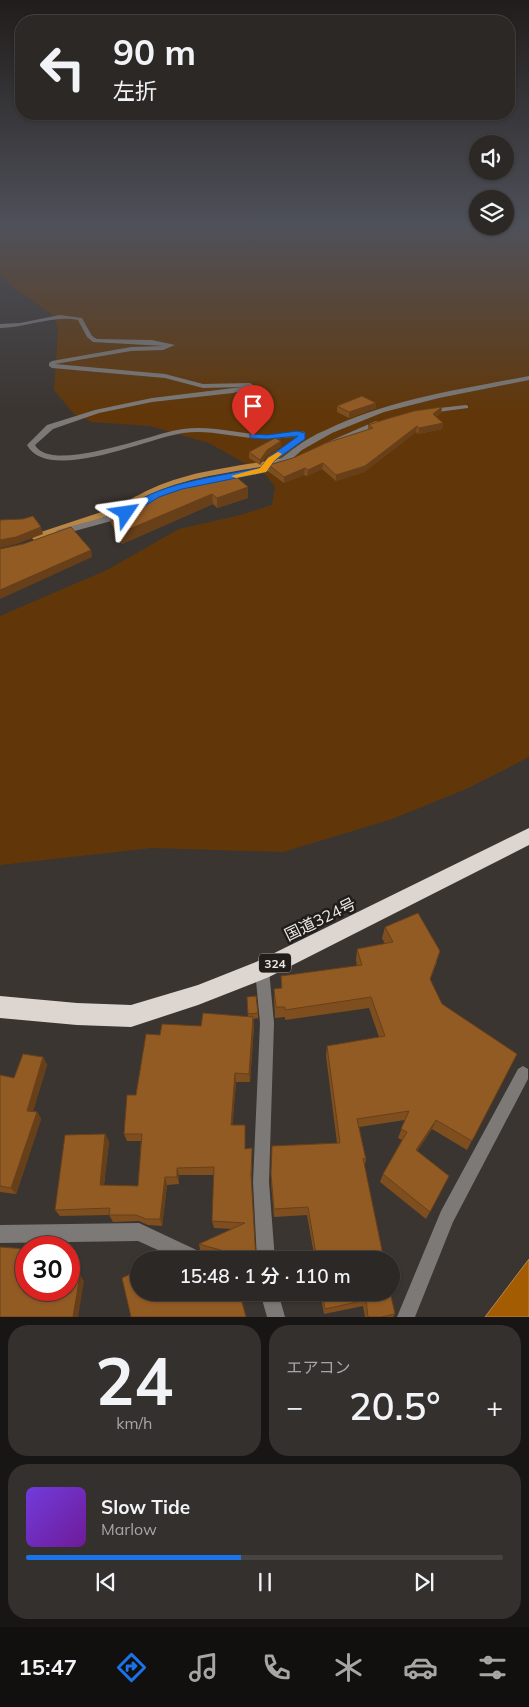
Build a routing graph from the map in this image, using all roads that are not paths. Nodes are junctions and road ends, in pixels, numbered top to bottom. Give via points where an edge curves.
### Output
1 (0, 326) edge
2 (529, 378) edge
3 (466, 407) dead end
4 (422, 412) edge
5 (385, 421) edge
6 (321, 447) edge
7 (304, 455) edge
8 (283, 462) junction
9 (263, 470) junction
10 (48, 537) edge
11 (529, 836) edge
12 (262, 970) junction
13 (0, 1007) edge
14 (523, 1074) dead end
15 (0, 1234) edge
16 (179, 1251) edge
17 (265, 1251) edge
18 (270, 1301) edge
19 (276, 1317) edge
20 (406, 1317) edge

1 - 9 street via 71,316 80,319 94,340 172,345 131,349 52,363 52,366 165,376 203,386 250,384 233,391 152,400 97,411 50,427 31,445 32,449 62,460 199,429 267,437 302,434
2 - 8 street via 382,411 329,430
3 - 4 street
5 - 6 street
7 - 8 street
8 - 9 street
9 - 10 street via 180,486 120,516
11 - 12 highway, 国道324号 / 324
12 - 13 highway, 国道324号 / 324 via 198,996 131,1016
12 - 17 street via 268,1023 261,1182
14 - 20 street via 447,1217
15 - 16 street via 139,1232
18 - 19 street

